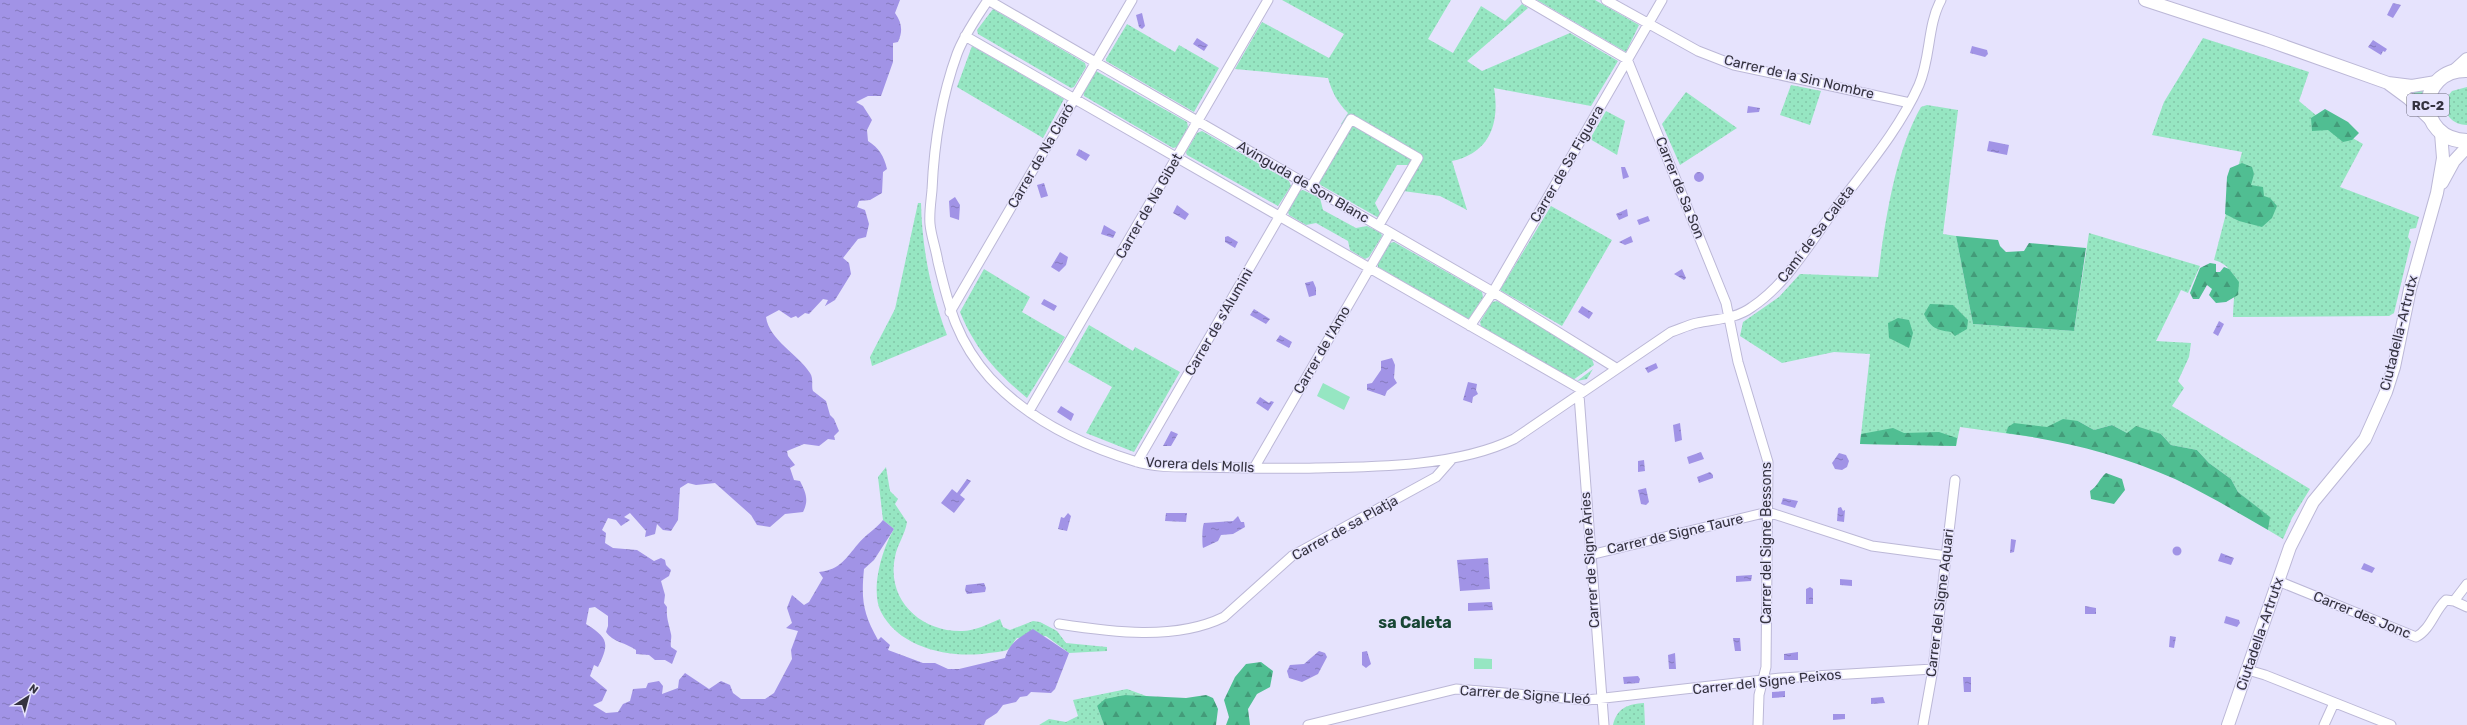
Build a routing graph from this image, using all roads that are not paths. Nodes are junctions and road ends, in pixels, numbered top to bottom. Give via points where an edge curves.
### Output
1 (988, 0) edge
2 (1132, 0) edge
3 (1268, 0) edge
4 (1526, 0) edge
5 (1606, 0) edge
6 (1662, 0) edge
7 (1941, 0) edge
8 (2144, 0) edge
9 (1648, 24) junction
10 (965, 36) junction
11 (1628, 59) junction
12 (2467, 59) edge
13 (1095, 62) junction
14 (2461, 70) edge
15 (2436, 82) junction
16 (2388, 83) junction
17 (1074, 98) junction
18 (1910, 103) junction
19 (1198, 121) junction
20 (2432, 121) junction
21 (2441, 133) junction
22 (2467, 141) edge
23 (2467, 147) edge
24 (1177, 158) junction
25 (1300, 181) junction
26 (1311, 187) junction
27 (2437, 193) junction
28 (1280, 216) junction
29 (1379, 225) junction
30 (1390, 233) junction
31 (1370, 268) junction
32 (1493, 292) junction
33 (950, 312) junction
34 (1730, 318) junction
35 (1470, 326) junction
36 (1616, 368) junction
37 (1582, 393) junction
38 (1029, 412) junction
39 (1452, 460) junction
40 (1137, 462) junction
41 (1254, 468) junction
42 (1955, 480) dead end
43 (1768, 512) junction
44 (1590, 555) junction
45 (1947, 556) junction
46 (2278, 581) junction
47 (2467, 584) edge
48 (2454, 600) junction
49 (2467, 607) edge
50 (1059, 624) dead end
51 (1933, 669) junction
52 (2248, 670) junction
53 (1762, 681) junction
54 (1602, 700) junction
55 (2334, 703) junction
56 (1308, 725) edge
57 (1604, 725) edge
58 (1758, 725) edge
59 (1923, 725) edge
60 (2228, 725) edge
61 (2324, 725) edge
62 (2391, 725) edge

1 - 10 street, Vorera dels Molls
1 - 13 street, Avinguda de Son Blanc
2 - 13 street, Carrer de Na Claró
3 - 19 street, Carrer de Na Gibet
4 - 11 street
5 - 9 street, Carrer de la Sin Nombre
6 - 9 street, Carrer de Sa Figuera
7 - 18 street, Camí de Sa Caleta via 1933,14 1925,66
8 - 16 main road via 2274,42
9 - 11 street, Carrer de Sa Figuera
9 - 18 street, Carrer de la Sin Nombre via 1698,51 1734,65
10 - 17 street
10 - 33 street, Vorera dels Molls via 957,54 936,131 933,160 930,224
11 - 32 street, Carrer de Sa Figuera
11 - 34 street, Carrer de Sa Son
12 - 14 main road
13 - 17 street, Carrer de Na Claró
13 - 19 street, Avinguda de Son Blanc
14 - 15 main road, RC-2 via 2445,75
15 - 16 main road via 2412,86
15 - 20 main road, RC-2 via 2428,101
16 - 20 main road
17 - 24 street
17 - 33 street, Carrer de Na Claró
18 - 34 street, Camí de Sa Caleta via 1885,141 1778,285 1752,308
19 - 24 street, Carrer de Na Gibet
19 - 25 street, Avinguda de Son Blanc
20 - 21 main road, RC-2
21 - 22 main road, RC-2 via 2449,138
21 - 27 main road, Ciutadella-Artrutx via 2443,158
23 - 27 main road, Ciutadella-Artrutx via 2454,162
24 - 28 street
24 - 38 street, Carrer de Na Gibet
25 - 26 street, Avinguda de Son Blanc
25 - 28 street, Carrer de s'Alumini
26 - 29 street, Avinguda de Son Blanc
26 - 29 street via 1352,119 1418,158
27 - 46 main road, Ciutadella-Artrutx via 2410,289 2394,367 2386,392 2364,439 2314,502 2301,524
28 - 31 street
28 - 40 street, Carrer de s'Alumini
29 - 30 street, Avinguda de Son Blanc
30 - 31 street, Carrer de l'Amo
30 - 32 street, Avinguda de Son Blanc
31 - 35 street
31 - 41 street, Carrer de l'Amo
32 - 35 street, Carrer de Sa Figuera
32 - 36 street, Avinguda de Son Blanc
33 - 38 street, Vorera dels Molls via 967,348 990,378
34 - 36 street, Camí de Sa Caleta via 1696,323 1671,332
34 - 43 street, Carrer del Signe Bessons via 1738,362 1768,462
35 - 37 street
36 - 37 street, Camí de Sa Caleta
37 - 39 street, Vorera dels Molls via 1514,439 1484,452
37 - 44 street, Carrer de Signe Àries
38 - 40 street, Vorera dels Molls via 1098,449
39 - 41 street, Vorera dels Molls via 1355,468
39 - 50 street, Carrer de sa Platja via 1436,477 1292,556 1224,617 1212,623 1186,629 1130,632
40 - 41 street, Vorera dels Molls
42 - 45 street, Carrer del Signe Aquari
43 - 44 street, Carrer de Signe Taure
43 - 45 street via 1872,546
43 - 53 street, Carrer del Signe Bessons via 1766,667
44 - 54 street, Carrer de Signe Àries
45 - 51 street, Carrer del Signe Aquari
46 - 48 street, Carrer des Jonc via 2416,637 2422,634 2437,608 2446,600
46 - 52 main road, Ciutadella-Artrutx
47 - 48 street, Carrer des Jonc
48 - 49 street
51 - 53 street, Carrer del Signe Peixos
51 - 59 street, Carrer del Signe Aquari
52 - 55 street
52 - 60 main road, Ciutadella-Artrutx
53 - 54 street, Carrer del Signe Peixos
53 - 58 street, Carrer del Signe Bessons
54 - 56 street, Carrer de Signe Lleó via 1560,699 1456,689
54 - 57 street, Carrer de Signe Àries
55 - 61 street
55 - 62 street

